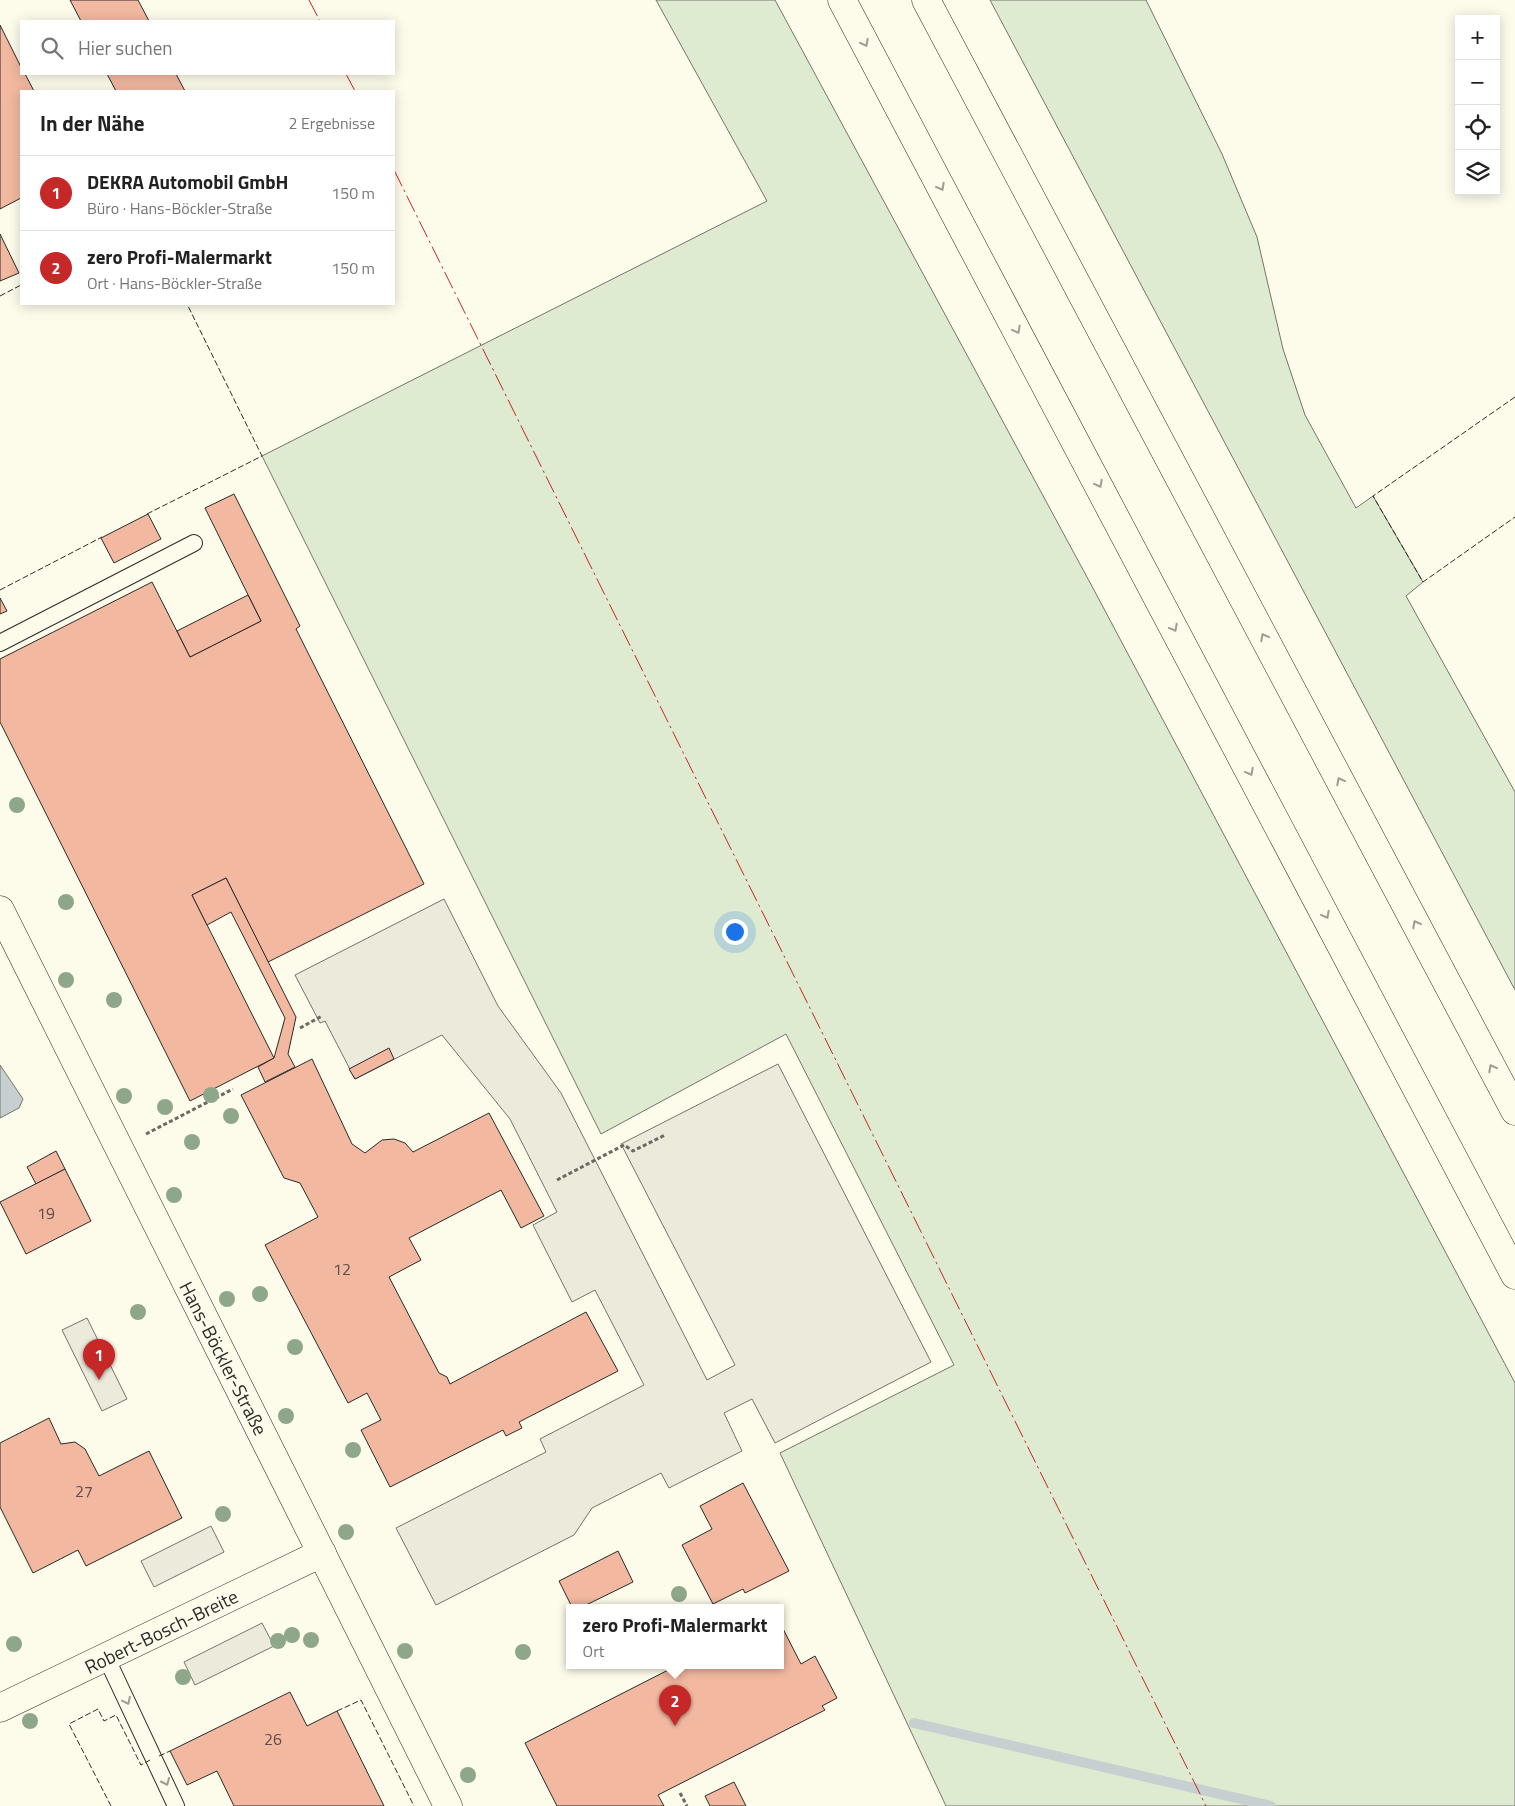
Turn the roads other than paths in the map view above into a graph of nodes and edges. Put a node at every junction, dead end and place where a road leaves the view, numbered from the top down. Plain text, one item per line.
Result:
1 (842, 0) edge
2 (926, 0) edge
3 (194, 543) dead end
4 (0, 643) edge
5 (0, 910) edge
6 (1515, 1111) edge
7 (1515, 1275) edge
8 (322, 1553) junction
9 (106, 1657) junction
10 (0, 1708) edge
11 (176, 1806) edge
12 (448, 1806) edge

1 -> 7 main road
6 -> 2 main road
3 - 4 lane
5 - 8 main road, Hans-Böckler-Straße
8 - 9 main road, Robert-Bosch-Breite
8 - 12 main road, Hans-Böckler-Straße
9 - 10 main road, Robert-Bosch-Breite
9 -> 11 lane

